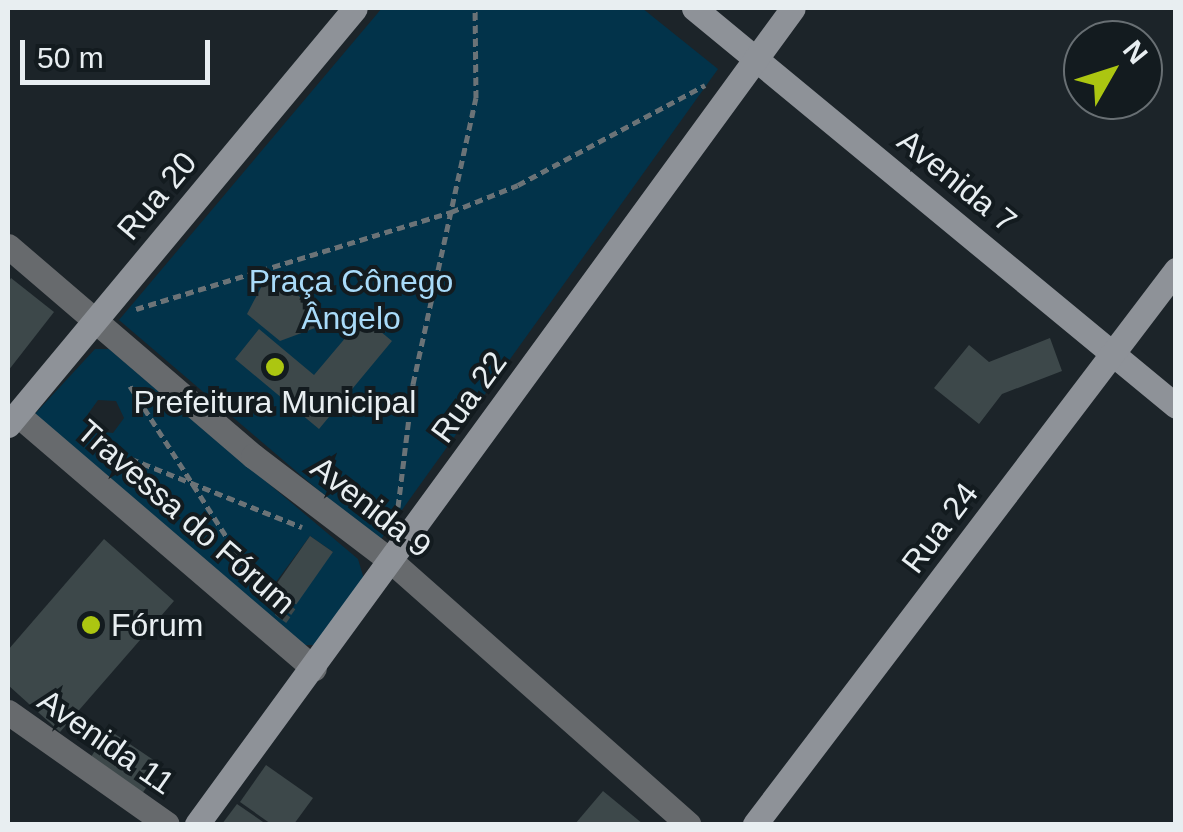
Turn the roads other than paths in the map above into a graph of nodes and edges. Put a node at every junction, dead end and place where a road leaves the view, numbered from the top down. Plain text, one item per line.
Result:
1 (354, 8) edge
2 (694, 8) edge
3 (794, 8) edge
4 (756, 58) junction
5 (8, 246) edge
6 (1176, 270) edge
7 (95, 321) junction
8 (1114, 353) junction
9 (1176, 406) edge
10 (12, 419) edge
11 (391, 562) junction
12 (314, 669) junction
13 (8, 712) edge
14 (167, 824) edge
15 (197, 824) edge
16 (688, 824) edge
17 (756, 824) edge

1 - 7 street, Rua 20
2 - 4 street, Avenida 7
3 - 4 street, Rua 22
4 - 8 street, Avenida 7
4 - 11 street, Rua 22
5 - 7 street, Avenida 9
6 - 8 street, Rua 24
7 - 10 street, Rua 20
7 - 11 street, Avenida 9
8 - 9 street, Avenida 7
8 - 17 street, Rua 24
10 - 12 street, Travessa do Fórum
11 - 12 street, Rua 22
11 - 16 street, Avenida 9
12 - 15 street, Rua 22
13 - 14 street, Avenida 11

